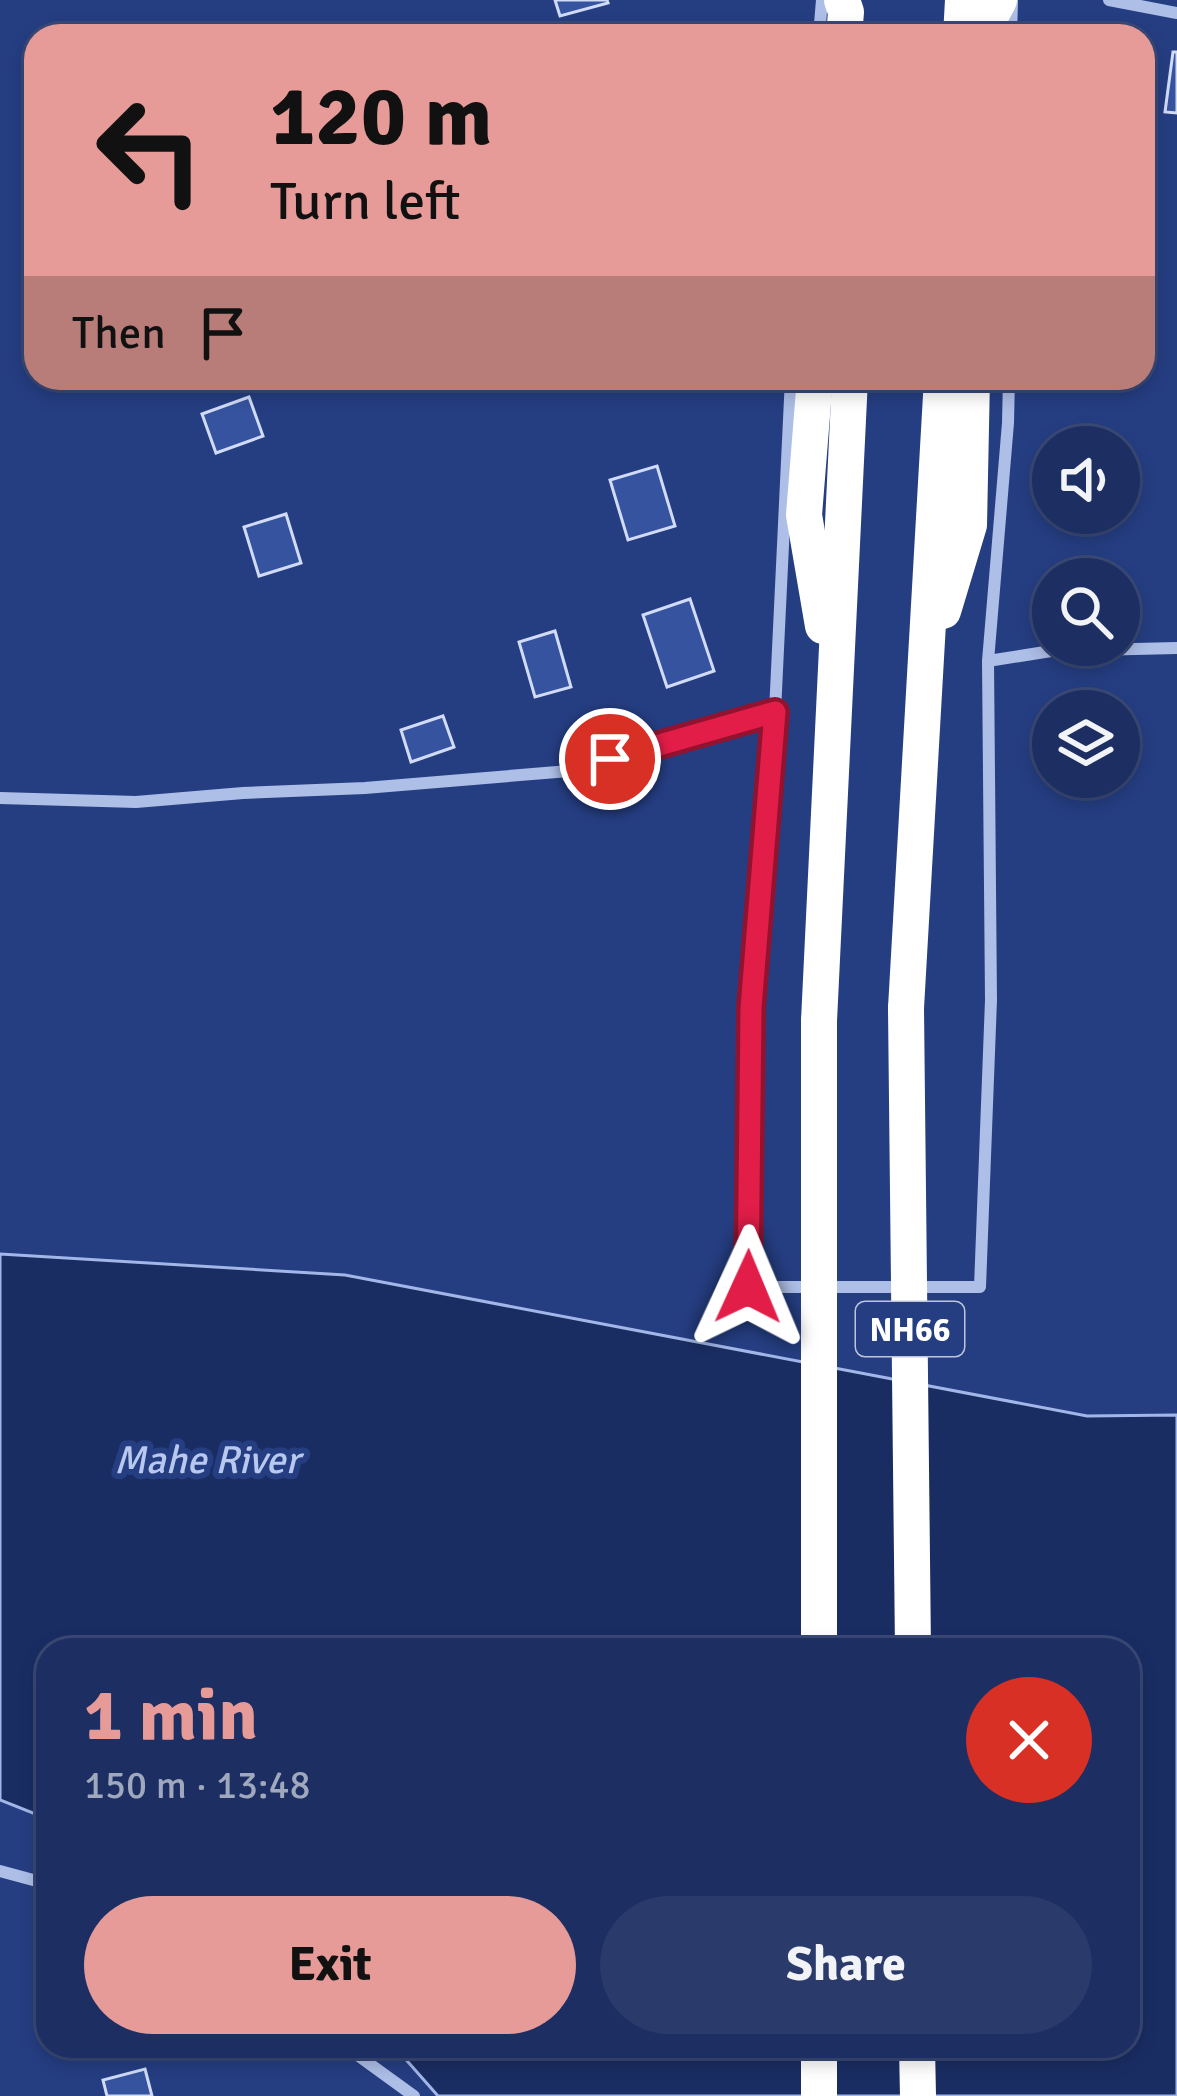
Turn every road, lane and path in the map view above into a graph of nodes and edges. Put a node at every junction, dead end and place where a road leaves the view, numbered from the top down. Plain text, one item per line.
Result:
1 (1109, 0) edge
2 (1177, 13) edge
3 (790, 390) edge
4 (814, 390) edge
5 (849, 390) edge
6 (941, 390) edge
7 (972, 390) edge
8 (1009, 390) edge
9 (1177, 648) edge
10 (988, 661) junction
11 (926, 671) junction
12 (835, 694) junction
13 (775, 712) junction
14 (0, 798) edge
15 (819, 1638) edge
16 (913, 1638) edge
17 (0, 1870) edge
18 (36, 1880) edge
19 (362, 2058) edge
20 (819, 2058) edge
21 (917, 2058) edge
22 (414, 2096) edge
23 (819, 2096) edge
24 (918, 2096) edge

1 - 2 street
3 - 13 street
4 - 12 highway
5 - 12 highway, NH66
6 - 11 highway, NH66
7 - 11 highway
8 - 10 street
9 - 10 street
10 - 13 street
11 - 16 highway, NH66, bridge
12 - 15 highway, NH66, bridge
13 - 14 street
17 - 18 street
19 - 22 street
20 - 23 highway
21 - 24 highway

